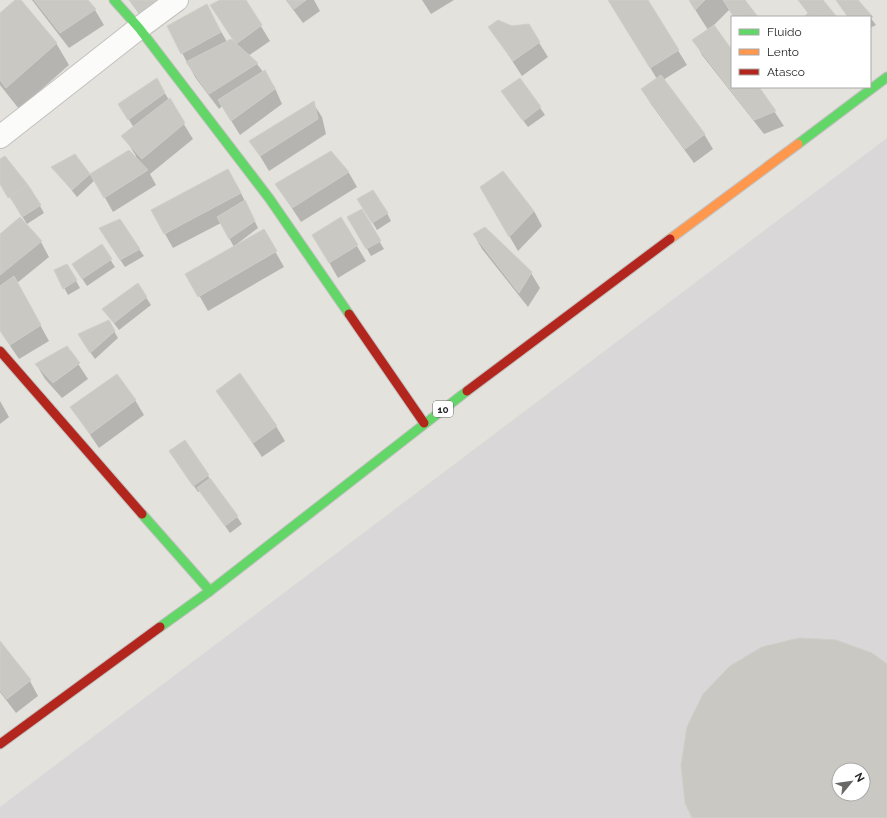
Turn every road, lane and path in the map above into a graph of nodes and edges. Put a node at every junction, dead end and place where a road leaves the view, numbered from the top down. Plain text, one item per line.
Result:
1 (114, 0) edge
2 (177, 0) edge
3 (139, 28) junction
4 (887, 77) edge
5 (0, 137) edge
6 (0, 351) edge
7 (424, 423) junction
8 (210, 591) junction
9 (0, 744) edge

1 - 3 main road
2 - 3 street
3 - 5 street
3 - 7 main road
4 - 7 main road, 10
6 - 8 main road
7 - 8 main road, 10
8 - 9 main road, 10

